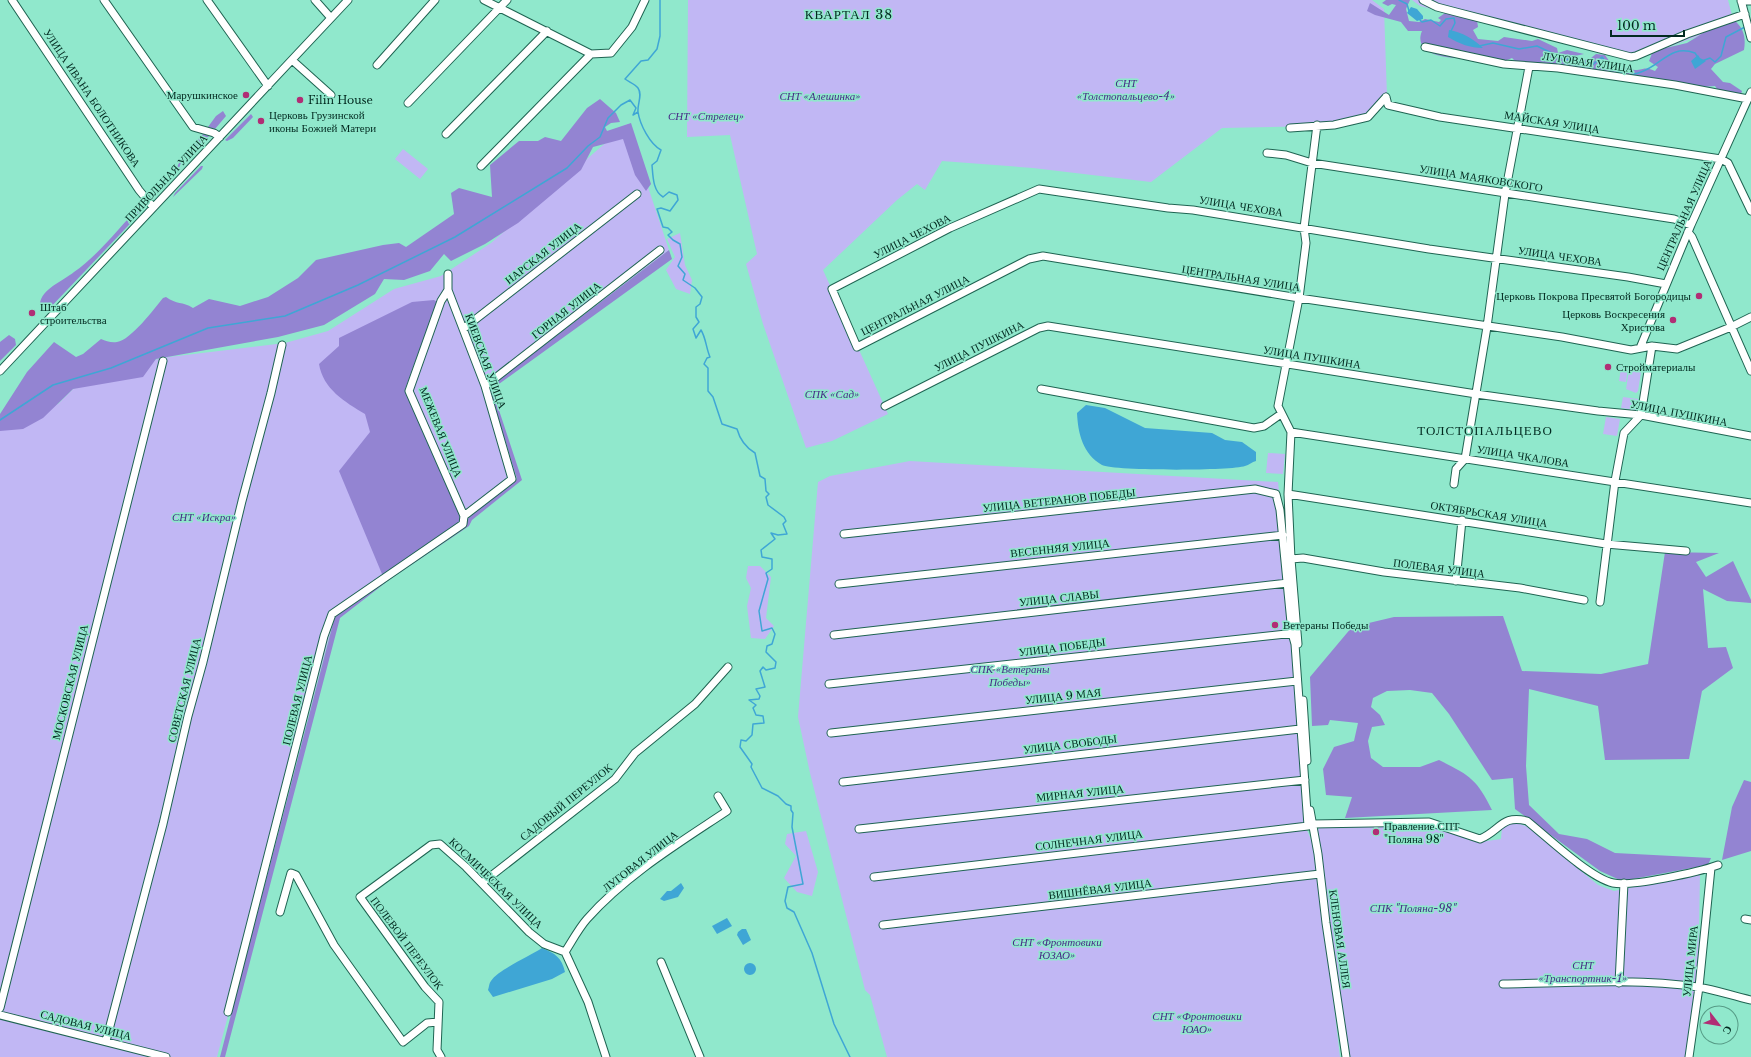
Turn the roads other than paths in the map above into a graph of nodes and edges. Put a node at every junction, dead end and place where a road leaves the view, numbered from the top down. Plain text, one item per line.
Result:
1 (12, 0) edge
2 (104, 0) edge
3 (207, 0) edge
4 (315, 0) edge
5 (348, 0) edge
6 (436, 0) edge
7 (484, 0) edge
8 (507, 0) edge
9 (645, 0) edge
10 (1423, 0) edge
11 (1741, 1) edge
12 (1751, 1) edge
13 (500, 7) junction
14 (1745, 14) junction
15 (331, 18) junction
16 (547, 31) junction
17 (1751, 38) edge
18 (1425, 48) dead end
19 (591, 54) junction
20 (292, 60) junction
21 (377, 65) dead end
22 (1529, 66) junction
23 (268, 86) junction
24 (331, 95) dead end
25 (1750, 96) edge
26 (408, 103) dead end
27 (1317, 125) junction
28 (1290, 128) dead end
29 (1517, 128) junction
30 (446, 134) dead end
31 (220, 137) junction
32 (1267, 153) dead end
33 (1721, 159) junction
34 (1312, 163) junction
35 (481, 166) dead end
36 (637, 194) dead end
37 (1506, 194) junction
38 (153, 207) junction
39 (1751, 211) edge
40 (1691, 225) junction
41 (1304, 228) junction
42 (1688, 232) junction
43 (660, 250) dead end
44 (1496, 259) junction
45 (448, 274) dead end
46 (1666, 284) junction
47 (448, 290) junction
48 (1299, 298) junction
49 (1751, 317) edge
50 (1488, 327) junction
51 (1731, 327) junction
52 (463, 329) junction
53 (282, 345) dead end
54 (1652, 346) junction
55 (857, 347) joint
56 (1640, 348) junction
57 (163, 361) dead end
58 (1286, 364) junction
59 (0, 371) edge
60 (1751, 372) edge
61 (485, 386) junction
62 (1041, 389) dead end
63 (1476, 394) junction
64 (885, 406) dead end
65 (1281, 414) junction
66 (1641, 415) junction
67 (1291, 432) junction
68 (1751, 436) edge
69 (1465, 459) junction
70 (512, 479) joint
71 (1615, 481) junction
72 (1454, 484) dead end
73 (1288, 494) junction
74 (1751, 503) edge
75 (464, 516) junction
76 (1462, 520) junction
77 (844, 534) dead end
78 (1283, 535) junction
79 (1606, 544) junction
80 (1686, 551) dead end
81 (1291, 559) junction
82 (1456, 581) junction
83 (1288, 583) junction
84 (839, 584) dead end
85 (1584, 600) dead end
86 (1600, 602) dead end
87 (1295, 633) junction
88 (834, 635) dead end
89 (728, 667) dead end
90 (1297, 681) junction
91 (829, 684) dead end
92 (1300, 729) junction
93 (831, 733) dead end
94 (1304, 780) junction
95 (843, 782) dead end
96 (718, 796) dead end
97 (1310, 825) junction
98 (859, 829) dead end
99 (440, 844) joint
100 (1320, 874) junction
101 (874, 877) dead end
102 (482, 883) junction
103 (1624, 883) junction
104 (280, 912) dead end
105 (883, 924) dead end
106 (565, 952) junction
107 (661, 962) dead end
108 (1619, 983) junction
109 (1503, 984) dead end
110 (1699, 988) junction
111 (1751, 1000) edge
112 (0, 1008) edge
113 (228, 1012) dead end
114 (0, 1015) edge
115 (438, 1022) junction
116 (106, 1041) junction
117 (166, 1057) edge
118 (441, 1057) edge
119 (606, 1057) edge
120 (700, 1057) edge
121 (1346, 1057) edge
122 (1689, 1057) edge

1 - 38 street, УЛИЦА ИВАНА БОЛОТНИКОВА
2 - 31 street
3 - 23 street
4 - 15 street
5 - 15 street, ПРИВОЛЬНАЯ УЛИЦА
6 - 21 street
7 - 13 street
8 - 13 street
9 - 19 street
10 - 14 street
11 - 12 street
11 - 14 street
13 - 16 street
13 - 26 street
14 - 17 street
15 - 20 street, ПРИВОЛЬНАЯ УЛИЦА
16 - 19 street
16 - 30 street
18 - 22 street, ЛУГОВАЯ УЛИЦА
19 - 35 street
20 - 23 street, ПРИВОЛЬНАЯ УЛИЦА
20 - 24 street
22 - 25 street, ЛУГОВАЯ УЛИЦА
22 - 29 street
23 - 31 street, ПРИВОЛЬНАЯ УЛИЦА
25 - 33 street, ЦЕНТРАЛЬНАЯ УЛИЦА
27 - 28 street
27 - 29 street, МАЙСКАЯ УЛИЦА
27 - 34 street
29 - 33 street, МАЙСКАЯ УЛИЦА
29 - 37 street
31 - 38 street, ПРИВОЛЬНАЯ УЛИЦА
32 - 34 street, УЛИЦА МАЯКОВСКОГО
33 - 39 street
33 - 40 street, ЦЕНТРАЛЬНАЯ УЛИЦА
34 - 37 street, УЛИЦА МАЯКОВСКОГО
34 - 41 street
36 - 52 street, НАРСКАЯ УЛИЦА
37 - 40 street, УЛИЦА МАЯКОВСКОГО
37 - 44 street
38 - 59 street, ПРИВОЛЬНАЯ УЛИЦА
40 - 42 street, ЦЕНТРАЛЬНАЯ УЛИЦА
41 - 44 street, УЛИЦА ЧЕХОВА
41 - 48 street
41 - 55 street, УЛИЦА ЧЕХОВА
42 - 46 street, ЦЕНТРАЛЬНАЯ УЛИЦА
42 - 51 street
43 - 61 street, ГОРНАЯ УЛИЦА
44 - 46 street, УЛИЦА ЧЕХОВА
44 - 50 street
45 - 47 street, КИЕВСКАЯ УЛИЦА
46 - 56 street, ЦЕНТРАЛЬНАЯ УЛИЦА
47 - 52 street, КИЕВСКАЯ УЛИЦА
47 - 75 street, МЕЖЕВАЯ УЛИЦА
48 - 50 street, ЦЕНТРАЛЬНАЯ УЛИЦА
48 - 55 street, ЦЕНТРАЛЬНАЯ УЛИЦА
48 - 58 street
49 - 51 street, ЦЕНТРАЛЬНАЯ УЛИЦА
50 - 56 street, ЦЕНТРАЛЬНАЯ УЛИЦА
50 - 63 street
51 - 54 street, ЦЕНТРАЛЬНАЯ УЛИЦА
51 - 60 street
52 - 61 street, КИЕВСКАЯ УЛИЦА
53 - 116 street, СОВЕТСКАЯ УЛИЦА
54 - 56 street, ЦЕНТРАЛЬНАЯ УЛИЦА
54 - 66 street
57 - 112 street, МОСКОВСКАЯ УЛИЦА
58 - 63 street, УЛИЦА ПУШКИНА
58 - 64 street, УЛИЦА ПУШКИНА
58 - 65 street
61 - 70 street, КИЕВСКАЯ УЛИЦА
62 - 65 street
63 - 66 street, УЛИЦА ПУШКИНА
63 - 69 street
65 - 67 street
66 - 68 street, УЛИЦА ПУШКИНА
66 - 71 street
67 - 69 street, УЛИЦА ЧКАЛОВА
67 - 73 street
69 - 71 street, УЛИЦА ЧКАЛОВА
69 - 72 street
70 - 75 street, ПОЛЕВАЯ УЛИЦА
71 - 74 street, УЛИЦА ЧКАЛОВА
71 - 79 street
73 - 76 street, ОКТЯБРЬСКАЯ УЛИЦА
73 - 81 street
75 - 113 street, ПОЛЕВАЯ УЛИЦА
76 - 79 street, ОКТЯБРЬСКАЯ УЛИЦА
76 - 82 street
77 - 78 street, УЛИЦА ВЕТЕРАНОВ ПОБЕДЫ
78 - 83 street
78 - 84 street, ВЕСЕННЯЯ УЛИЦА
79 - 80 street, ОКТЯБРЬСКАЯ УЛИЦА
79 - 86 street
81 - 82 street, ПОЛЕВАЯ УЛИЦА
81 - 87 street
82 - 85 street, ПОЛЕВАЯ УЛИЦА
83 - 87 street
83 - 88 street, УЛИЦА СЛАВЫ
87 - 90 street
87 - 91 street, УЛИЦА ПОБЕДЫ
87 - 97 street
89 - 102 street, САДОВЫЙ ПЕРЕУЛОК
90 - 92 street
90 - 93 street, УЛИЦА 9 МАЯ
92 - 94 street
92 - 95 street, УЛИЦА СВОБОДЫ
94 - 97 street
94 - 98 street, МИРНАЯ УЛИЦА
96 - 106 street, ЛУГОВАЯ УЛИЦА
97 - 100 street, КЛЕНОВАЯ АЛЛЕЯ
97 - 101 street, СОЛНЕЧНАЯ УЛИЦА
97 - 103 street, СОЛНЕЧНАЯ УЛИЦА
99 - 102 street, КОСМИЧЕСКАЯ УЛИЦА
99 - 115 street, ПОЛЕВОЙ ПЕРЕУЛОК
100 - 105 street, ВИШНЁВАЯ УЛИЦА
100 - 121 street, КЛЕНОВАЯ АЛЛЕЯ
102 - 106 street, КОСМИЧЕСКАЯ УЛИЦА
103 - 108 street
103 - 110 street, УЛИЦА МИРА
104 - 115 street
106 - 119 street
107 - 120 street
108 - 109 street
108 - 110 street
110 - 111 street
110 - 122 street, УЛИЦА МИРА
114 - 116 street, САДОВАЯ УЛИЦА
115 - 118 street
116 - 117 street, САДОВАЯ УЛИЦА

